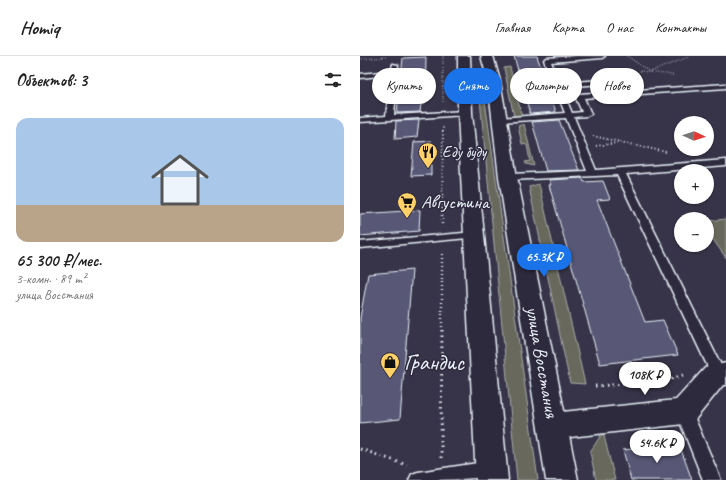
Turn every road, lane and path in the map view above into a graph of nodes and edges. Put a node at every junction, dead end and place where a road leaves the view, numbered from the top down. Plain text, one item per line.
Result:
1 (443, 56) edge
2 (464, 56) edge
3 (487, 56) edge
4 (602, 56) edge
5 (627, 56) edge
6 (691, 56) edge
7 (395, 65) dead end
8 (395, 68) edge
9 (472, 68) edge
10 (483, 68) edge
11 (550, 68) edge
12 (372, 75) edge
13 (360, 76) edge
14 (726, 86) edge
15 (391, 104) edge
16 (469, 104) edge
17 (492, 104) edge
18 (565, 104) edge
19 (465, 114) junction
20 (443, 115) junction
21 (569, 115) junction
22 (390, 118) junction
23 (360, 120) edge
24 (500, 120) junction
25 (576, 132) junction
26 (620, 142) junction
27 (583, 148) junction
28 (726, 163) edge
29 (689, 164) edge
30 (714, 164) edge
31 (674, 167) edge
32 (620, 172) junction
33 (593, 174) junction
34 (508, 177) junction
35 (475, 235) junction
36 (442, 238) junction
37 (360, 245) edge
38 (718, 372) edge
39 (595, 386) dead end
40 (684, 412) junction
41 (553, 426) junction
42 (360, 449) edge
43 (492, 474) edge
44 (441, 477) junction
45 (418, 480) edge
46 (562, 480) edge
47 (712, 480) edge

1 - 20 path
2 - 9 main road, улица Восстания
3 - 10 main road, улица Восстания
4 - 11 lane
5 - 6 path
7 - 8 lane
12 - 13 lane
14 - 21 lane
15 - 22 lane
16 - 19 main road, улица Восстания
17 - 24 main road, улица Восстания
18 - 21 lane
19 - 20 lane
19 - 35 main road, улица Восстания
20 - 22 lane
20 - 36 path
21 - 24 lane
21 - 25 lane
22 - 23 lane
24 - 34 main road, улица Восстания
25 - 26 path
25 - 27 lane
26 - 27 path
26 - 29 path
27 - 33 lane
28 - 30 lane
31 - 32 lane
32 - 33 lane
32 - 38 lane
33 - 34 lane
34 - 41 main road, улица Восстания
35 - 36 lane
35 - 43 main road, улица Восстания
36 - 37 lane
36 - 44 path
38 - 39 path
38 - 40 main road
40 - 41 main road
40 - 47 lane
41 - 46 main road, улица Восстания
42 - 44 path
43 - 44 lane
44 - 45 lane

